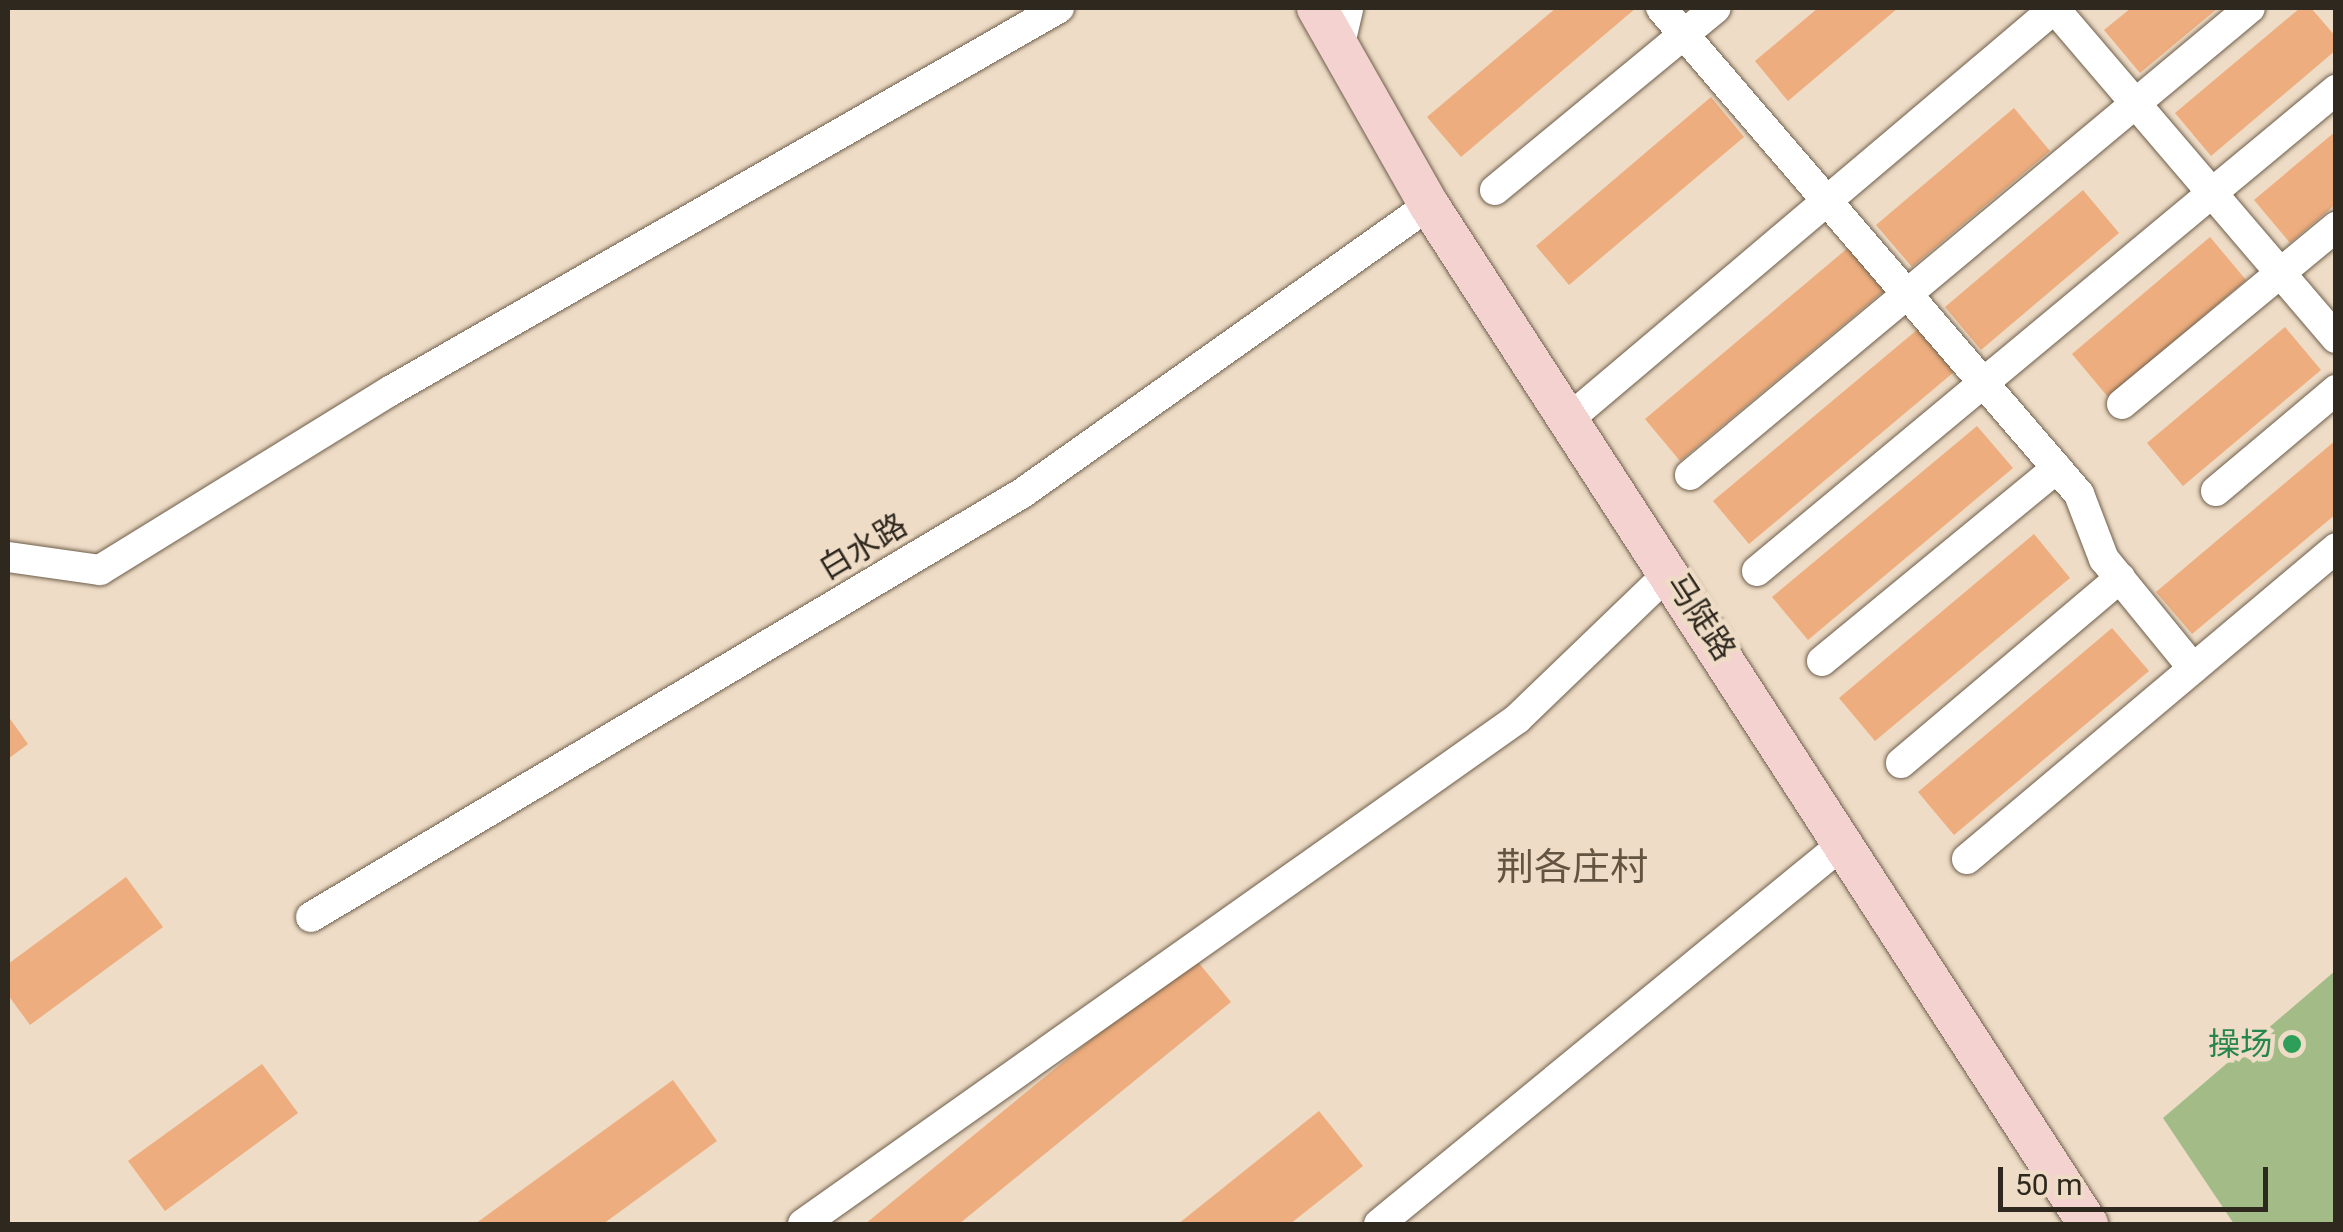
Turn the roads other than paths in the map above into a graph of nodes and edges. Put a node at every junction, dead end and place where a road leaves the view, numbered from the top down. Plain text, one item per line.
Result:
1 (1059, 8) edge
2 (1317, 8) edge
3 (1660, 8) edge
4 (1716, 8) edge
5 (2055, 8) edge
6 (2250, 8) edge
7 (1344, 26) edge
8 (1684, 35) junction
9 (2336, 90) edge
10 (2135, 102) junction
11 (1496, 190) dead end
12 (2212, 193) junction
13 (1826, 201) junction
14 (1429, 204) junction
15 (2336, 227) edge
16 (2280, 273) junction
17 (1906, 294) junction
18 (2336, 338) edge
19 (1984, 383) junction
20 (2336, 390) edge
21 (2122, 404) dead end
22 (1570, 418) junction
23 (2057, 468) junction
24 (1690, 475) dead end
25 (2216, 491) dead end
26 (2336, 548) edge
27 (8, 557) edge
28 (1671, 571) junction
29 (1757, 572) dead end
30 (2120, 578) junction
31 (1822, 662) dead end
32 (2193, 668) junction
33 (1901, 763) dead end
34 (1845, 842) junction
35 (1966, 858) dead end
36 (311, 917) dead end
37 (802, 1224) edge
38 (1379, 1224) edge
39 (2088, 1224) edge

1 - 27 street
2 - 7 street, 马陡路
3 - 8 street
4 - 8 street
5 - 10 street
5 - 13 street
6 - 10 street
7 - 14 street, 马陡路
8 - 11 street
8 - 13 street
9 - 12 street
10 - 12 street
10 - 17 street
12 - 16 street
12 - 19 street
13 - 17 street
13 - 22 street
14 - 22 street, 马陡路
14 - 36 street, 白水路
15 - 16 street
16 - 18 street
16 - 21 street
17 - 19 street
17 - 24 street
19 - 23 street
19 - 29 street
20 - 25 street
22 - 28 street, 马陡路
23 - 30 street
23 - 31 street
26 - 32 street
28 - 34 street, 马陡路
28 - 37 street
30 - 32 street
30 - 33 street
32 - 35 street
34 - 38 street
34 - 39 street, 马陡路

